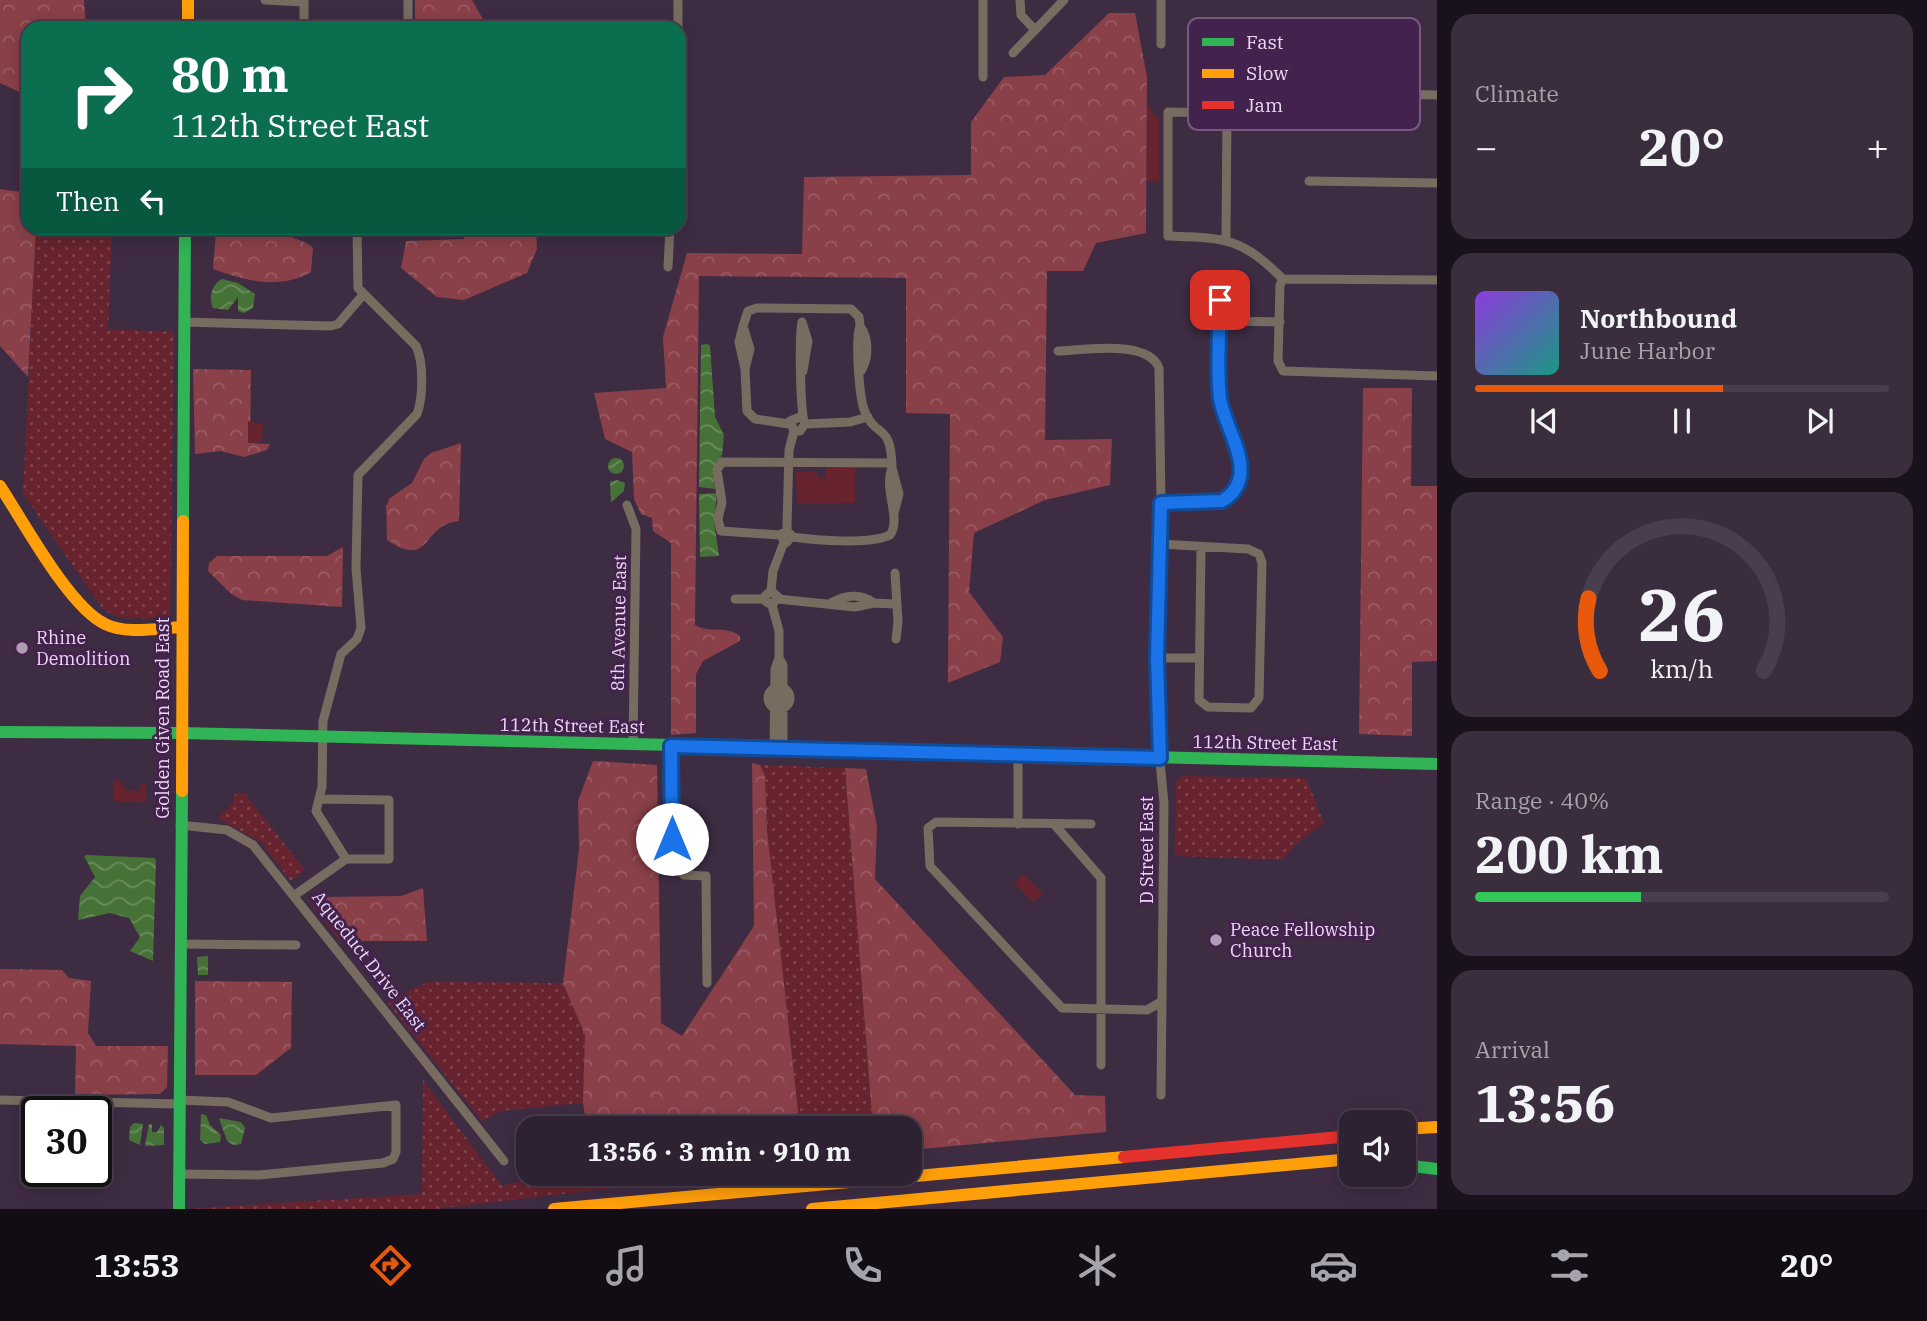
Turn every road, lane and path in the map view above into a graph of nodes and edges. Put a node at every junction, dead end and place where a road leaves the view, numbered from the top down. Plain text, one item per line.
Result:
1 (188, 0) edge
2 (265, 0) edge
3 (408, 0) edge
4 (678, 0) edge
5 (984, 0) edge
6 (1020, 0) edge
7 (1064, 0) edge
8 (1161, 0) edge
9 (304, 1) edge
10 (188, 21) edge
11 (304, 21) edge
12 (408, 21) edge
13 (678, 21) edge
14 (1035, 30) junction
15 (1161, 44) dead end
16 (1013, 53) dead end
17 (982, 77) dead end
18 (1188, 112) edge
19 (1227, 130) edge
20 (1309, 181) dead end
21 (1437, 183) edge
22 (185, 235) edge
23 (357, 235) edge
24 (670, 235) edge
25 (1226, 239) junction
26 (668, 267) dead end
27 (1220, 279) dead end
28 (1283, 279) junction
29 (1437, 280) edge
30 (363, 295) junction
31 (802, 310) junction
32 (1220, 321) junction
33 (183, 322) junction
34 (1280, 322) junction
35 (1058, 351) dead end
36 (1437, 376) edge
37 (868, 417) junction
38 (802, 420) junction
39 (792, 427) junction
40 (789, 463) junction
41 (892, 465) junction
42 (0, 486) edge
43 (1161, 503) junction
44 (627, 505) dead end
45 (786, 536) junction
46 (1160, 544) junction
47 (1201, 548) junction
48 (895, 573) dead end
49 (771, 598) junction
50 (735, 599) dead end
51 (895, 604) junction
52 (181, 627) junction
53 (896, 639) dead end
54 (1157, 657) junction
55 (1199, 658) junction
56 (779, 687) junction
57 (779, 709) junction
58 (0, 732) edge
59 (180, 733) junction
60 (322, 739) junction
61 (633, 744) junction
62 (671, 746) junction
63 (778, 749) junction
64 (1018, 755) junction
65 (1160, 758) junction
66 (1437, 764) edge
67 (320, 799) junction
68 (1018, 824) junction
69 (1054, 824) junction
70 (1091, 824) dead end
71 (180, 825) junction
72 (346, 859) junction
73 (298, 892) junction
74 (180, 944) junction
75 (296, 945) dead end
76 (707, 984) dead end
77 (1161, 1002) junction
78 (1101, 1010) junction
79 (1101, 1065) dead end
80 (1161, 1095) dead end
81 (0, 1100) edge
82 (179, 1102) junction
83 (1437, 1127) edge
84 (1416, 1128) edge
85 (1339, 1136) edge
86 (1416, 1136) edge
87 (1437, 1136) edge
88 (1437, 1158) edge
89 (1416, 1159) edge
90 (1339, 1160) edge
91 (504, 1161) dead end
92 (1416, 1166) edge
93 (1437, 1168) edge
94 (179, 1174) junction
95 (179, 1209) edge
96 (554, 1209) edge
97 (812, 1209) edge

1 - 10 main road
2 - 9 street
3 - 12 street
4 - 13 street
5 - 17 street
6 - 14 street
7 - 14 street
8 - 15 street
9 - 11 street
14 - 16 street
18 - 25 street
19 - 25 street
20 - 21 street
22 - 33 main road, Golden Given Road East
23 - 30 street
24 - 26 street
25 - 28 street
27 - 32 street
28 - 29 street
28 - 34 street
30 - 33 street
30 - 60 street
31 - 37 street
31 - 38 street
31 - 39 street
32 - 34 street
32 - 43 street
33 - 52 main road, Golden Given Road East
34 - 36 street
35 - 43 street, D Street East
37 - 38 street
37 - 41 street
38 - 39 street
39 - 40 street
40 - 41 street
40 - 45 street
40 - 45 street
41 - 45 street
42 - 52 main road
43 - 46 street, D Street East
44 - 61 street, 8th Avenue East
45 - 49 street
46 - 47 street
46 - 54 street, D Street East
47 - 55 street
47 - 55 street
48 - 51 street
49 - 50 street
49 - 51 street
49 - 56 street
51 - 53 street
52 - 59 main road, Golden Given Road East
54 - 55 street
54 - 65 street, D Street East
56 - 57 street
56 - 57 street
57 - 63 street
58 - 59 main road, 112th Street East
59 - 60 main road, 112th Street East
59 - 71 main road, Golden Given Road East
60 - 61 main road, 112th Street East
60 - 67 street
61 - 62 main road, 112th Street East
62 - 63 main road, 112th Street East
62 - 76 street
63 - 64 main road, 112th Street East
64 - 65 main road, 112th Street East
64 - 68 street
65 - 66 main road, 112th Street East
65 - 77 street, D Street East
67 - 72 street
67 - 72 street
68 - 69 street
68 - 78 street
69 - 70 street
69 - 78 street
71 - 73 street, Aqueduct Drive East
71 - 74 main road, Golden Given Road East
72 - 73 street
73 - 91 street, Aqueduct Drive East
74 - 75 street
74 - 82 main road, Golden Given Road East
77 - 78 street
77 - 80 street, D Street East
78 - 79 street
81 - 82 street
82 - 94 main road, Golden Given Road East
82 - 94 street
83 - 84 main road
85 - 96 main road
86 - 87 main road
88 - 89 main road
90 - 97 main road
92 - 93 main road
94 - 95 main road, Golden Given Road East

